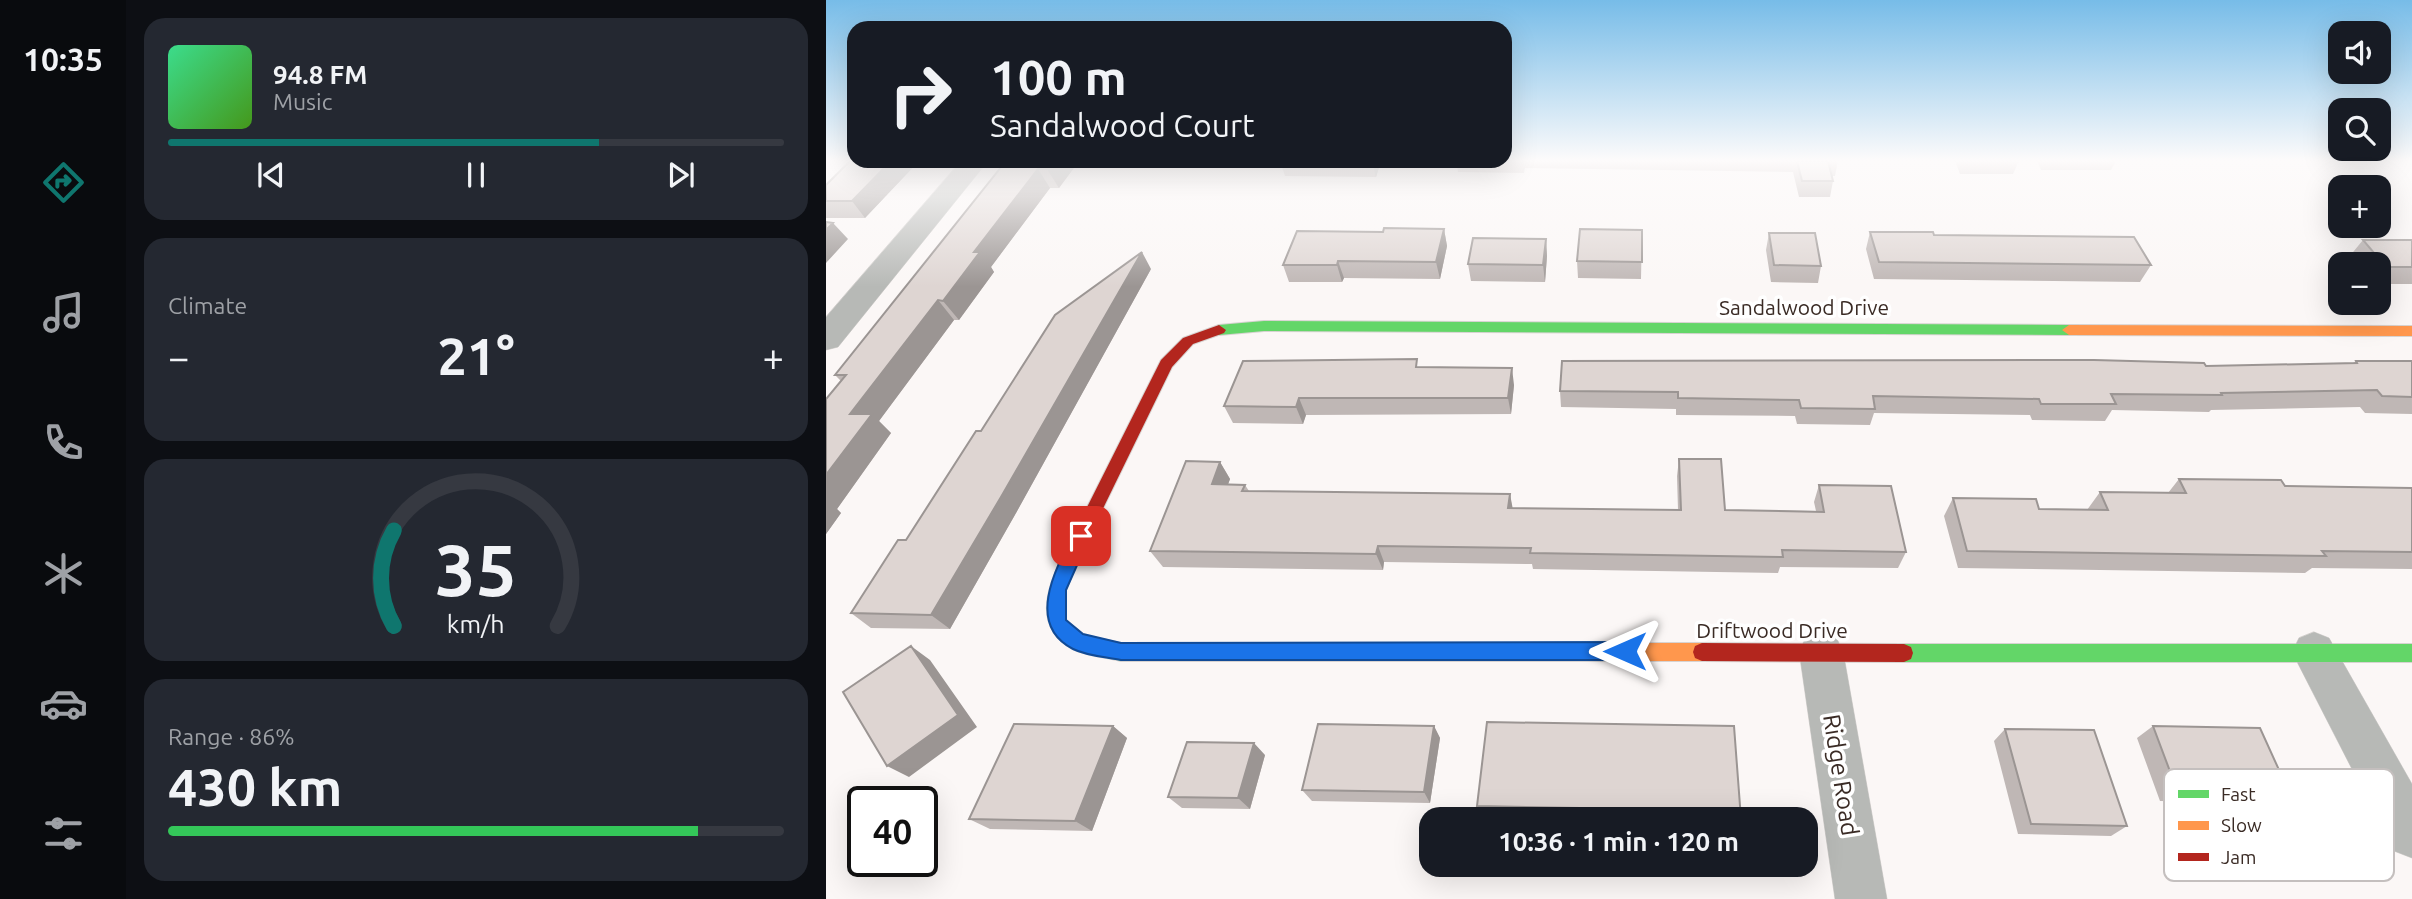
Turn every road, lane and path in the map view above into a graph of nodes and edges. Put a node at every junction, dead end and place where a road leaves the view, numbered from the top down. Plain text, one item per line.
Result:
1 (940, 203) edge
2 (2412, 331) edge
3 (826, 339) edge
4 (1057, 624) joint
5 (1821, 651) junction
6 (2314, 652) junction
7 (2412, 653) edge
8 (2377, 769) edge
9 (2394, 800) edge
10 (2412, 833) edge
11 (1861, 899) edge

1 - 3 street
2 - 4 street, Sandalwood Drive
4 - 5 street, Driftwood Drive
5 - 6 street, Driftwood Drive
5 - 11 street, Ridge Road
6 - 7 street, Driftwood Drive
6 - 8 street
9 - 10 street

